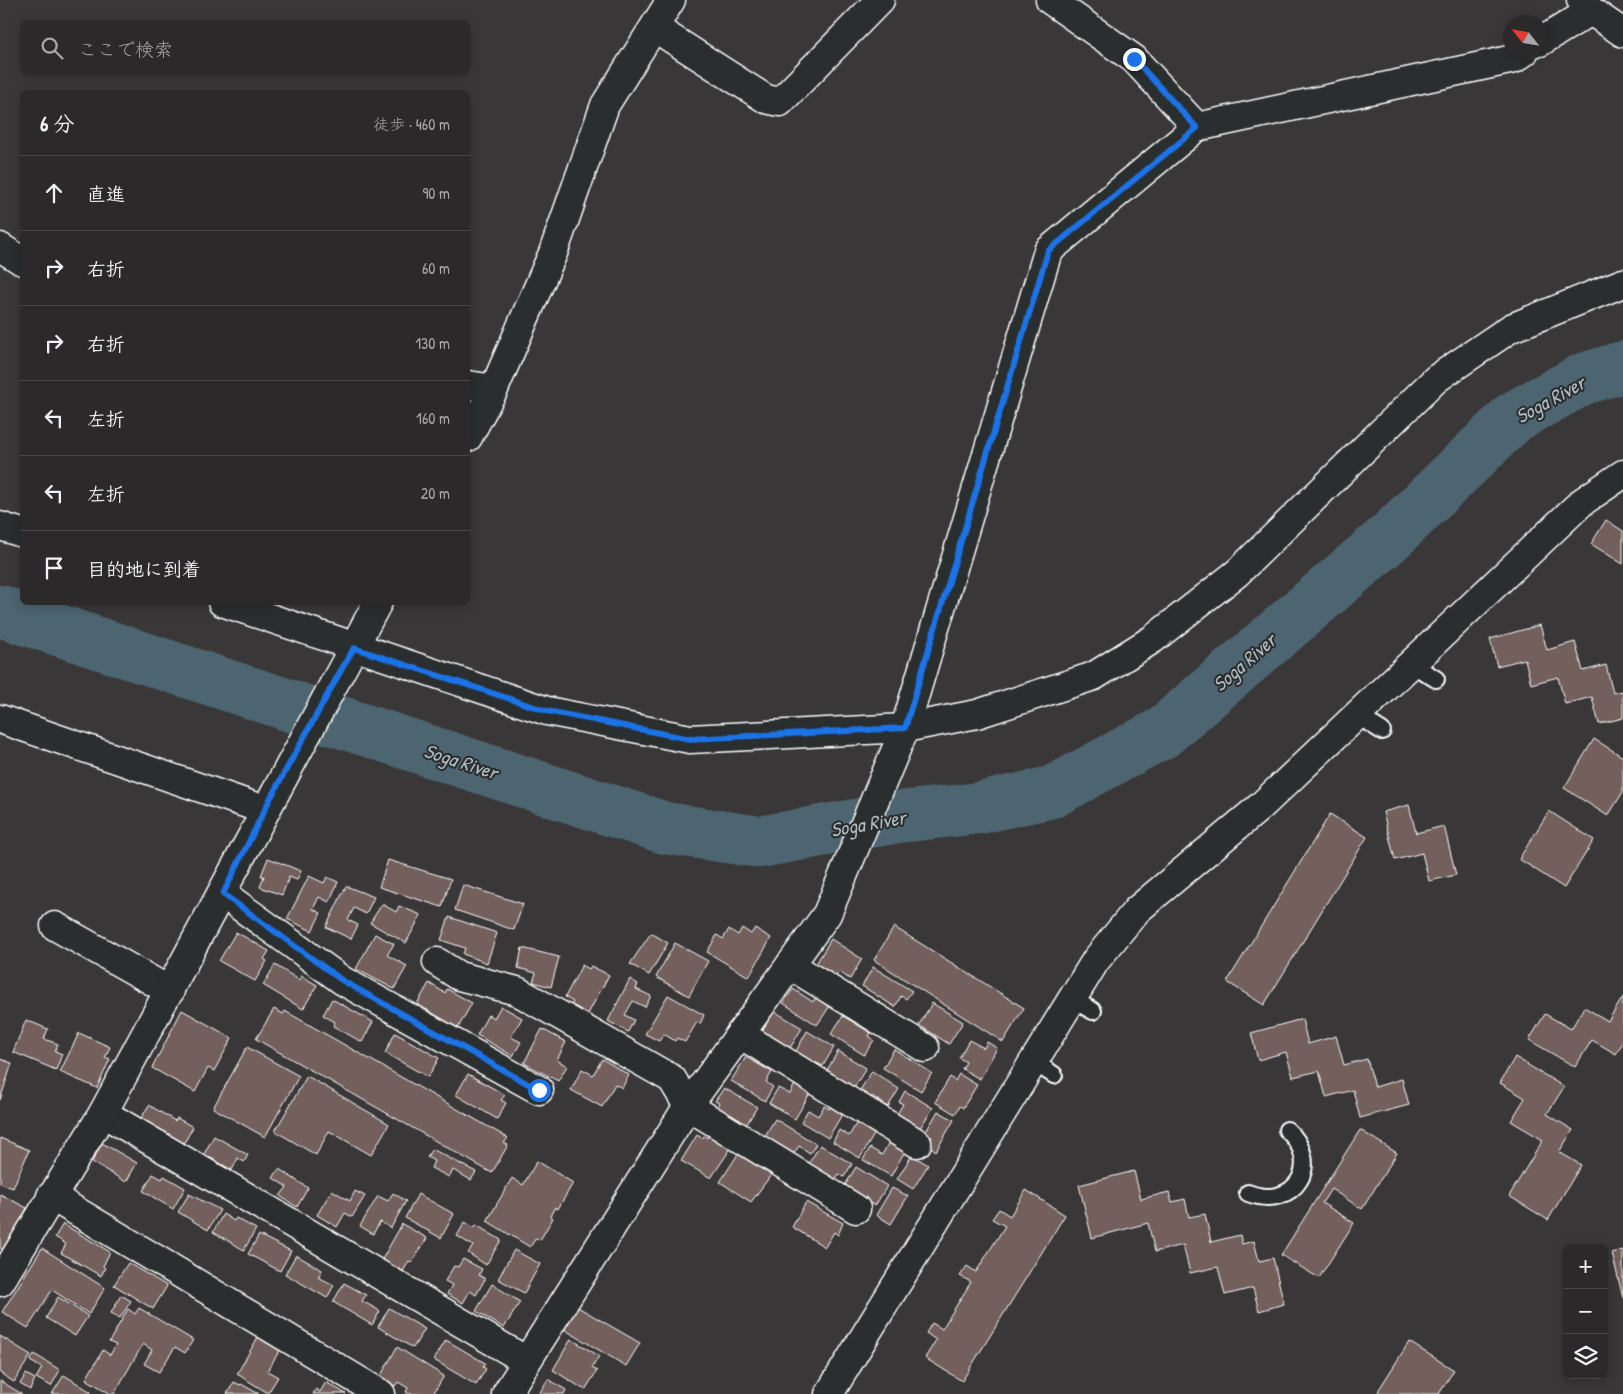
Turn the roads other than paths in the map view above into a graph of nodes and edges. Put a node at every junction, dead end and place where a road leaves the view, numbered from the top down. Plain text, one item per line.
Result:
1 (671, 0) edge
2 (880, 0) edge
3 (1050, 0) edge
4 (1586, 5) edge
5 (656, 28) junction
6 (1623, 33) edge
7 (1548, 36) edge
8 (1509, 60) edge
9 (1197, 128) junction
10 (0, 247) edge
11 (20, 260) edge
12 (1623, 283) edge
13 (480, 387) edge
14 (470, 429) edge
15 (1623, 474) edge
16 (0, 526) edge
17 (20, 533) edge
18 (229, 605) edge
19 (376, 605) edge
20 (349, 656) junction
21 (1412, 665) junction
22 (1436, 680) dead end
23 (1358, 716) junction
24 (0, 718) edge
25 (905, 728) junction
26 (1382, 731) dead end
27 (268, 805) junction
28 (223, 894) junction
29 (55, 926) dead end
30 (437, 962) dead end
31 (790, 965) junction
32 (170, 991) junction
33 (740, 1034) junction
34 (925, 1048) dead end
35 (539, 1090) dead end
36 (688, 1106) junction
37 (103, 1113) junction
38 (1287, 1130) dead end
39 (917, 1143) dead end
40 (1248, 1193) dead end
41 (51, 1196) junction
42 (856, 1209) dead end
43 (0, 1282) edge
44 (525, 1360) junction
45 (381, 1394) edge
46 (506, 1394) edge
47 (830, 1394) edge

1 - 5 street
2 - 5 street
3 - 9 street
4 - 6 street
4 - 7 street
5 - 13 street
8 - 9 street
9 - 25 street
10 - 11 street
12 - 25 street
13 - 14 street
15 - 21 street
16 - 17 street
18 - 20 street
19 - 20 street
20 - 25 street
20 - 27 street
21 - 22 lane
21 - 23 street
23 - 26 lane
23 - 47 street
24 - 27 street
25 - 31 street
27 - 28 street
28 - 32 street
28 - 35 street
29 - 32 street
30 - 36 street
31 - 33 street
31 - 34 street
32 - 37 street
33 - 36 street
33 - 39 street
36 - 42 street
36 - 44 street
37 - 41 street
37 - 44 street
38 - 40 lane
41 - 43 street
41 - 45 street
44 - 46 street

